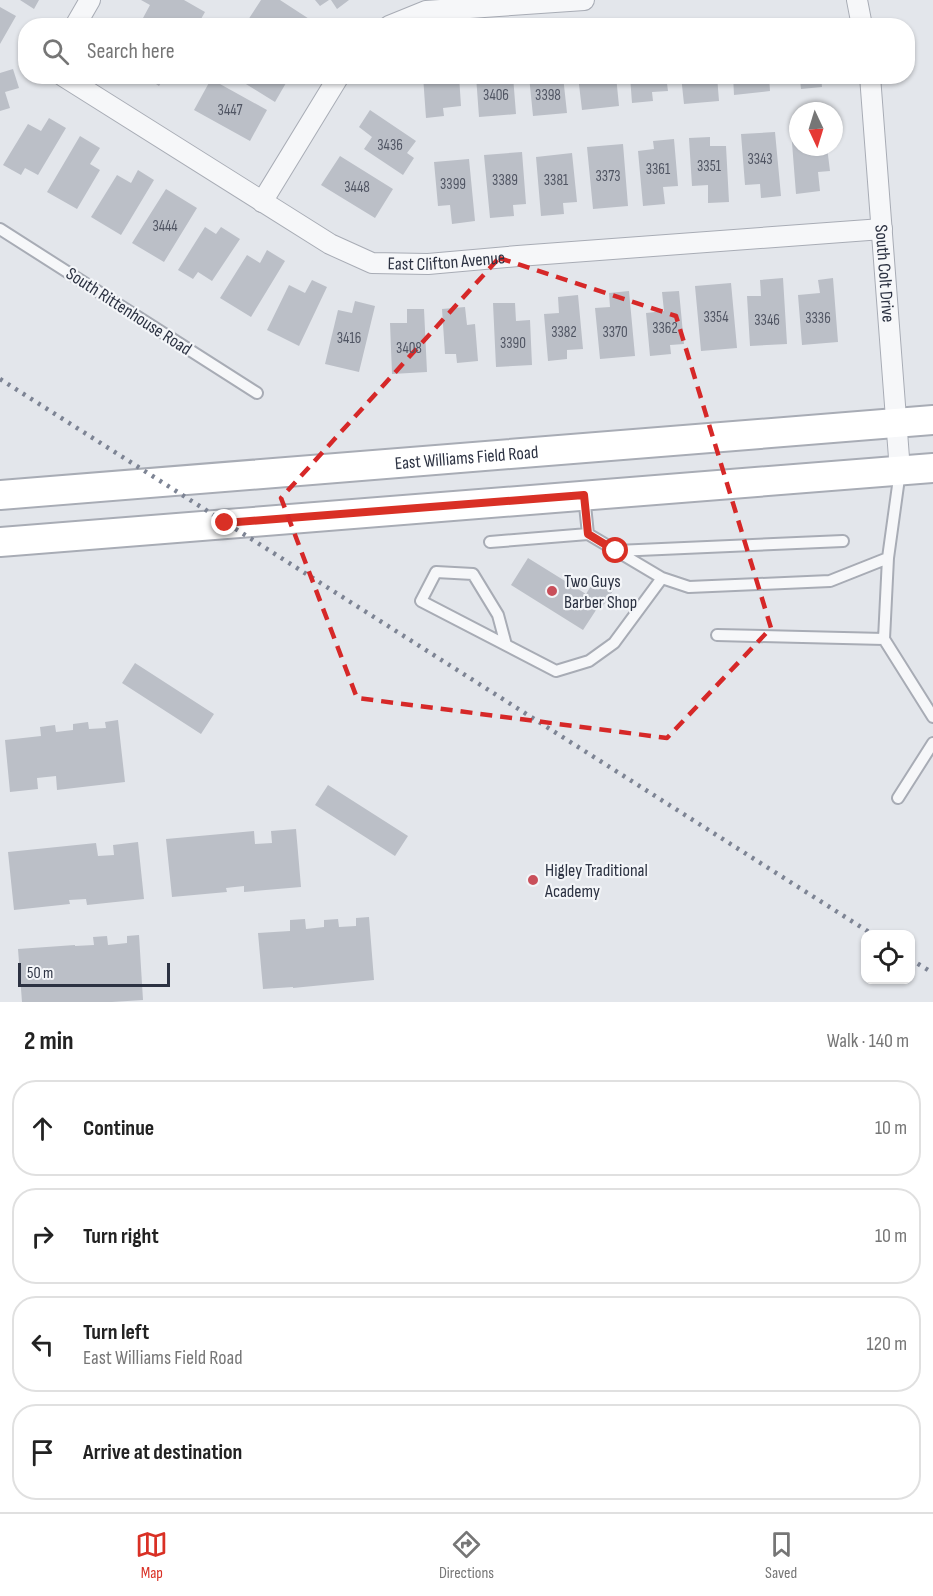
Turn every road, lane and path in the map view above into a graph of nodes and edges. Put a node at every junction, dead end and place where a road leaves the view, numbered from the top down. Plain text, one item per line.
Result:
1 (90, 0) edge
2 (584, 0) edge
3 (857, 0) edge
4 (80, 18) edge
5 (409, 18) edge
6 (860, 18) edge
7 (76, 84) edge
8 (334, 84) edge
9 (871, 84) edge
10 (262, 202) junction
11 (0, 229) edge
12 (882, 229) junction
13 (257, 393) dead end
14 (933, 420) edge
15 (896, 423) junction
16 (933, 468) edge
17 (900, 471) junction
18 (0, 495) edge
19 (584, 495) junction
20 (588, 534) junction
21 (843, 541) dead end
22 (0, 542) edge
23 (490, 542) dead end
24 (616, 551) junction
25 (888, 558) junction
26 (662, 578) junction
27 (717, 635) dead end
28 (884, 639) junction
29 (506, 645) junction
30 (933, 717) edge
31 (933, 743) edge
32 (898, 798) dead end

1 - 4 street
2 - 5 street
3 - 6 street
7 - 10 street, East Clifton Avenue
8 - 10 street
9 - 12 street, South Colt Drive
10 - 12 street, East Clifton Avenue
11 - 13 lane, South Rittenhouse Road
12 - 15 street, South Colt Drive
14 - 15 main road, East Williams Field Road
15 - 17 street, South Colt Drive
15 - 18 main road, East Williams Field Road
16 - 17 main road
17 - 19 main road
17 - 25 lane
19 - 20 lane
19 - 22 main road
20 - 23 lane
20 - 24 lane
21 - 24 lane
24 - 26 lane
25 - 26 lane
25 - 28 lane
26 - 29 lane
27 - 28 lane
28 - 30 lane
29 - 29 lane
31 - 32 lane

